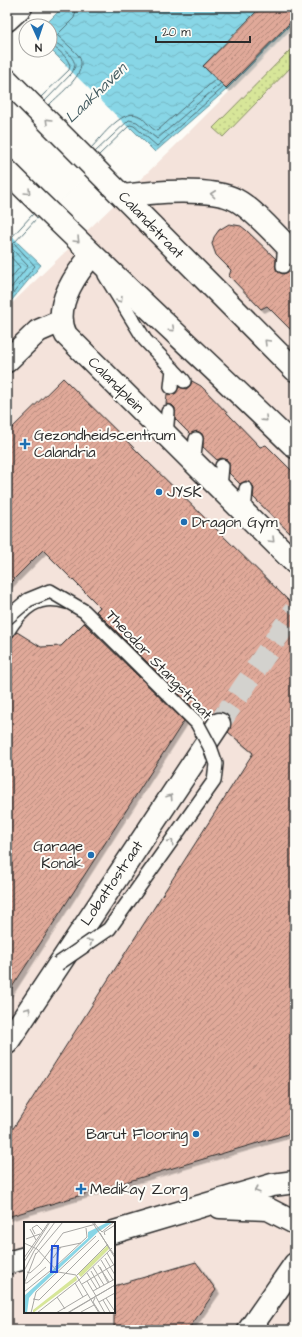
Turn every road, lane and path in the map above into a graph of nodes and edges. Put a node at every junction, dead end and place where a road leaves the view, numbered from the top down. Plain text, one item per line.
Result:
1 (21, 7) edge
2 (7, 20) edge
3 (7, 80) edge
4 (7, 171) edge
5 (124, 196) junction
6 (92, 255) junction
7 (287, 255) edge
8 (61, 321) junction
9 (7, 361) edge
10 (173, 369) junction
11 (295, 370) edge
12 (184, 381) dead end
13 (171, 387) dead end
14 (168, 412) dead end
15 (166, 435) junction
16 (196, 439) dead end
17 (295, 448) edge
18 (193, 462) junction
19 (222, 466) dead end
20 (220, 488) junction
21 (246, 489) dead end
22 (244, 512) junction
23 (295, 563) edge
24 (7, 618) edge
25 (7, 632) edge
26 (213, 732) joint
27 (58, 964) junction
28 (7, 1043) edge
29 (295, 1182) edge
30 (203, 1207) junction
31 (295, 1223) edge
32 (115, 1232) edge
33 (24, 1258) edge
34 (7, 1263) edge
35 (295, 1264) edge
36 (249, 1330) edge

1 - 2 street
5 -> 3 street, Calandstraat
4 -> 6 street
7 -> 5 street
11 -> 5 street, Calandstraat
6 - 8 street
6 -> 10 lane
6 -> 17 street
8 - 9 street
8 - 15 street, Calandplein
10 - 12 lane
10 - 13 lane
14 - 15 lane
15 - 18 street, Calandplein
16 - 18 lane
18 - 20 street, Calandplein
19 - 20 lane
20 - 22 street, Calandplein
21 - 22 lane
22 -> 23 street, Calandplein
27 -> 24 lane, Theodor Stangstraat, bridge
25 - 26 lane
27 -> 26 street, Lobattostraat
28 -> 27 street, Lobattostraat
29 -> 30 street
30 - 31 street
30 - 32 street
33 - 34 street
35 - 36 street

